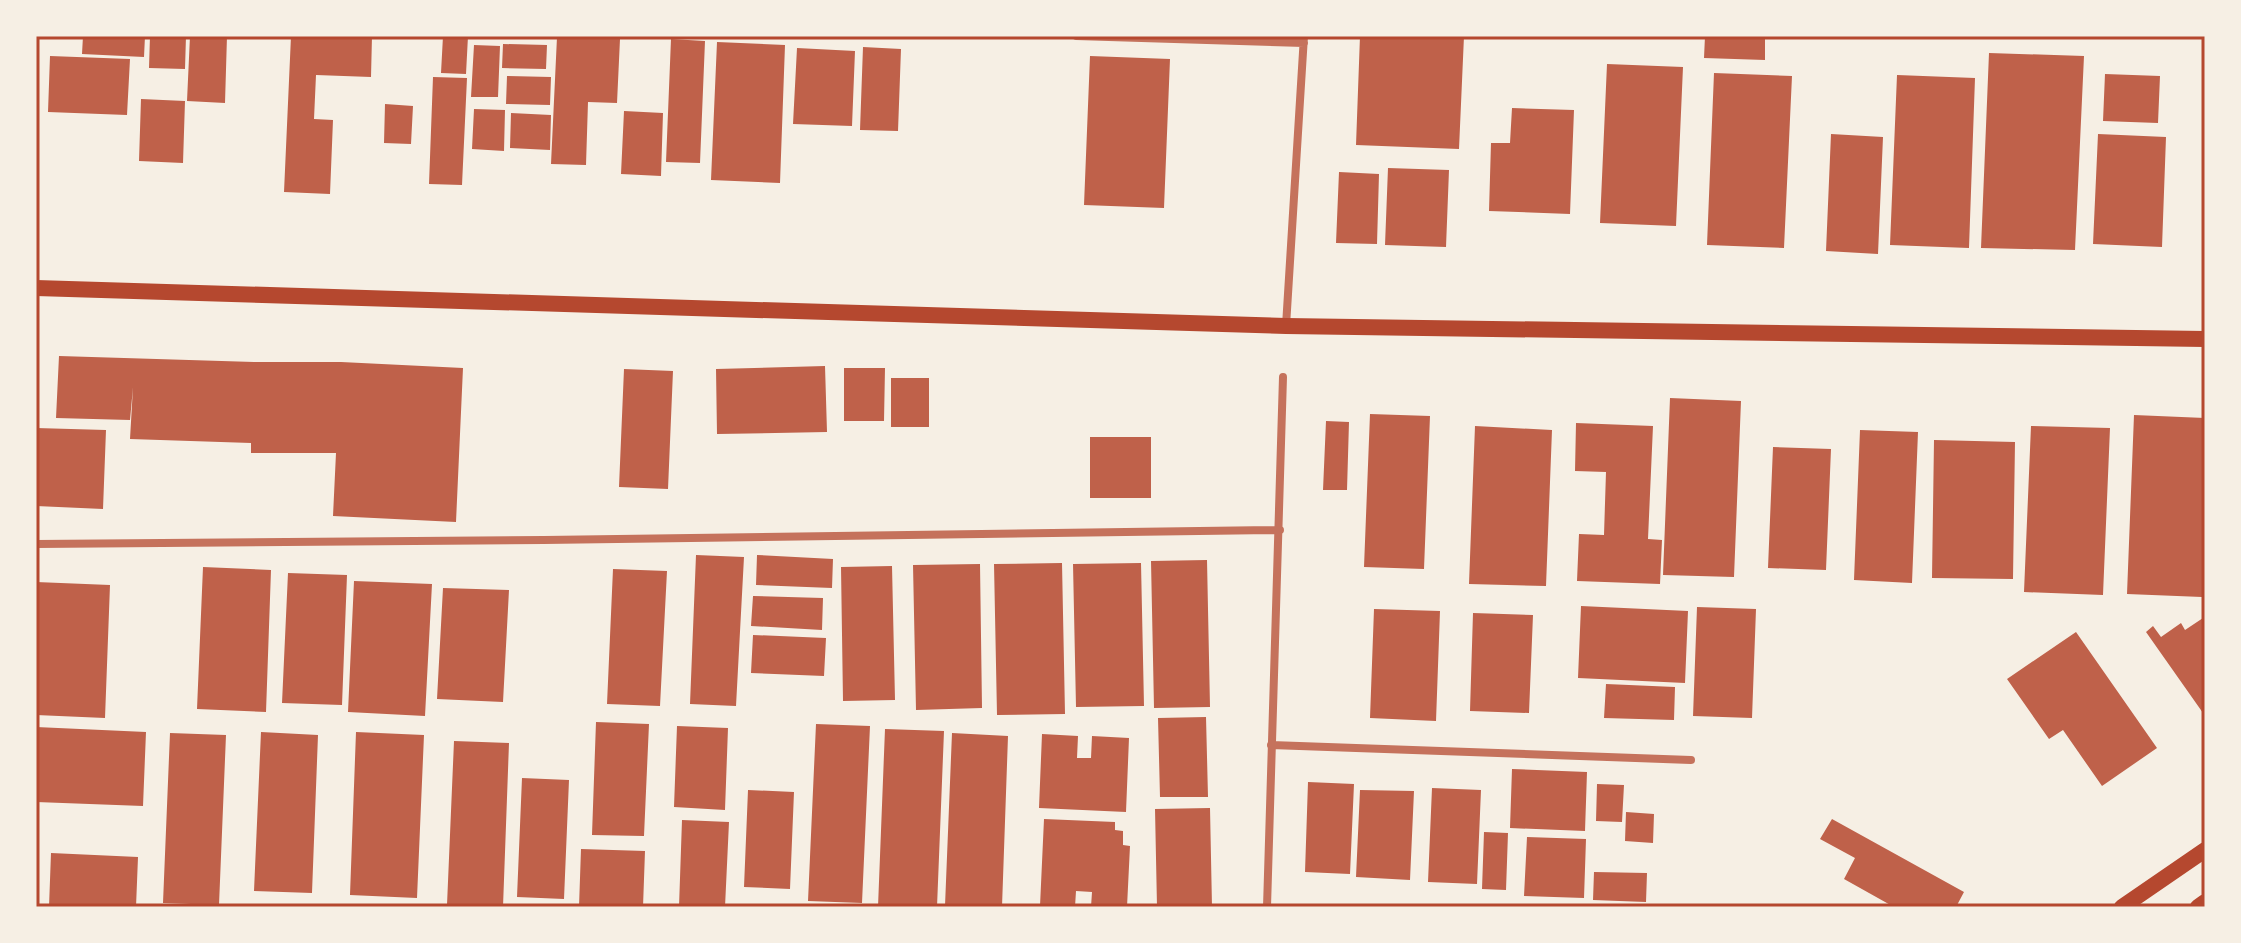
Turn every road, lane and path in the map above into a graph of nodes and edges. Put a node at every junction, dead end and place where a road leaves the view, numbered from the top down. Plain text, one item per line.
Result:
1 (1076, 36) edge
2 (1304, 39) edge
3 (36, 288) edge
4 (1286, 326) junction
5 (2205, 339) edge
6 (1283, 377) dead end
7 (1280, 530) junction
8 (36, 544) edge
9 (1271, 745) junction
10 (1691, 760) dead end
11 (2205, 850) edge
12 (2205, 902) edge
13 (1267, 907) edge
14 (2122, 907) edge
15 (2198, 907) edge

1 - 2 street
2 - 4 street
3 - 4 main road
4 - 5 main road
6 - 7 street
7 - 8 street
7 - 9 street
9 - 10 street
9 - 13 street
11 - 14 main road
12 - 15 main road

